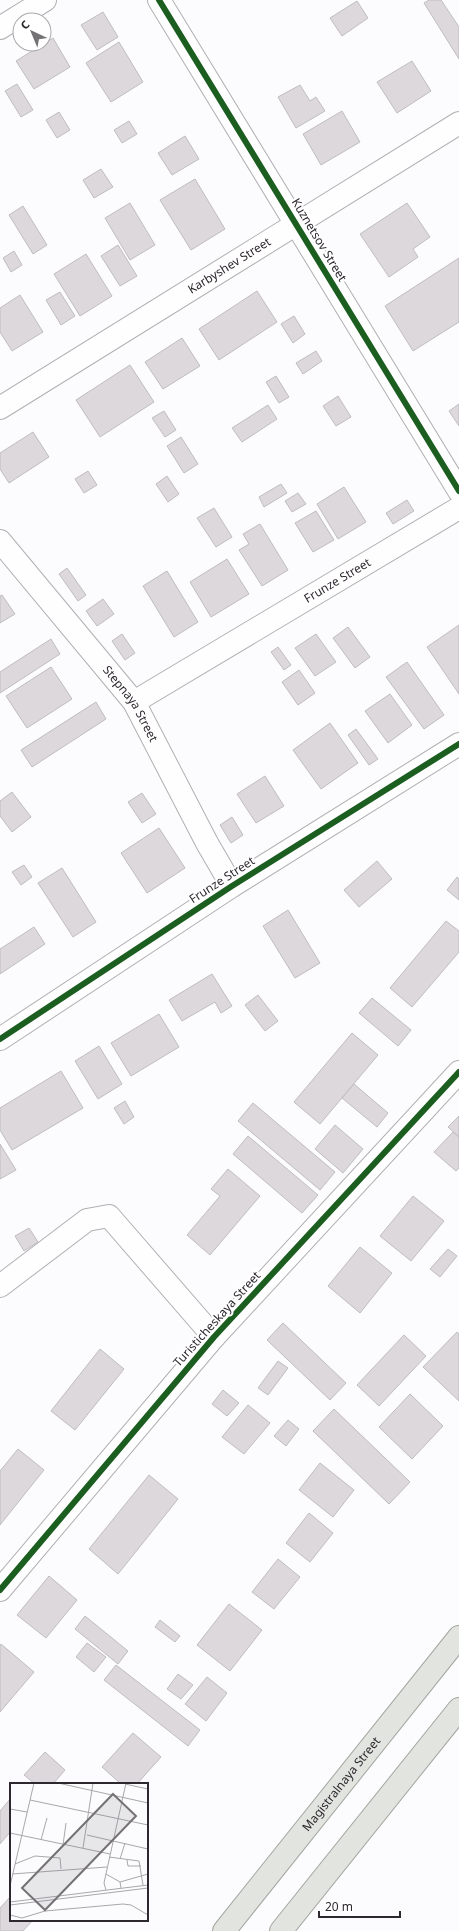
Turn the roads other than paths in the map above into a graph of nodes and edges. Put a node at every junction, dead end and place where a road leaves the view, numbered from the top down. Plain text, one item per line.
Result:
1 (45, 0) edge
2 (160, 0) edge
3 (0, 28) edge
4 (459, 123) edge
5 (296, 224) junction
6 (0, 408) edge
7 (459, 492) edge
8 (459, 508) edge
9 (0, 541) edge
10 (134, 702) junction
11 (459, 744) edge
12 (232, 886) junction
13 (0, 1039) edge
14 (459, 1072) edge
15 (0, 1286) edge
16 (214, 1337) junction
17 (0, 1590) edge
18 (459, 1637) edge
19 (459, 1709) edge
20 (224, 1931) edge
21 (282, 1931) edge

1 - 3 street
2 - 5 street, Kuznetsov Street
4 - 5 street, Karbyshev Street
5 - 6 street, Karbyshev Street
5 - 7 street, Kuznetsov Street
8 - 10 street, Frunze Street
9 - 10 street, Stepnaya Street
10 - 12 street, Stepnaya Street
11 - 12 street, Frunze Street
12 - 13 street, Frunze Street
14 - 16 street, Turisticheskaya Street
15 - 16 street
16 - 17 street, Turisticheskaya Street
18 - 20 main road, Magistralnaya Street
19 - 21 main road

